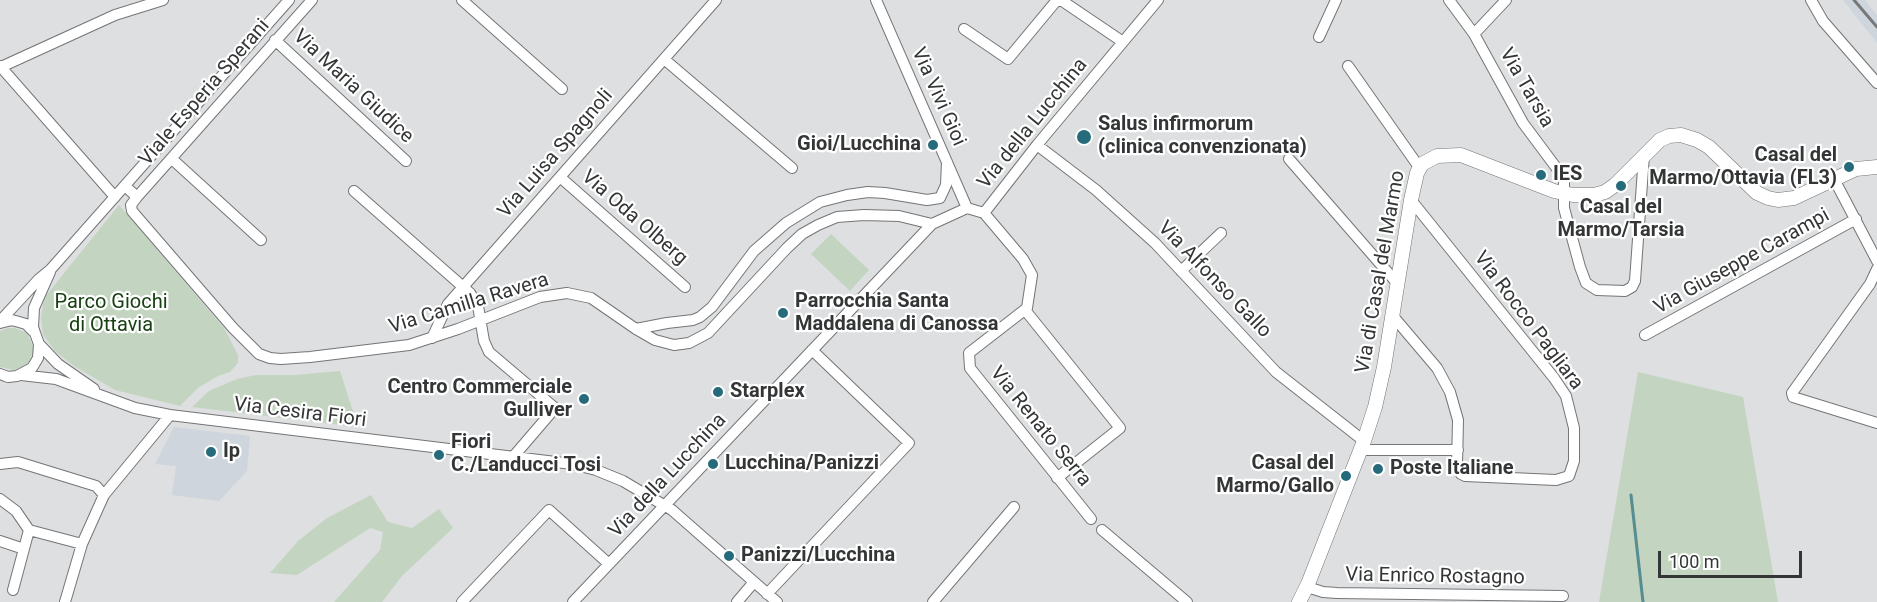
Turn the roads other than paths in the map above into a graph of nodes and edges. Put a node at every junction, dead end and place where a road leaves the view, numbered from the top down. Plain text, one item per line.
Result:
1 (163, 0) edge
2 (290, 0) edge
3 (312, 0) edge
4 (462, 0) edge
5 (716, 0) edge
6 (876, 0) edge
7 (1059, 0) edge
8 (1158, 0) edge
9 (1336, 0) edge
10 (1449, 0) edge
11 (1506, 0) edge
12 (1811, 0) edge
13 (291, 22) junction
14 (964, 28) dead end
15 (1474, 34) junction
16 (1319, 37) dead end
17 (275, 40) junction
18 (1123, 42) junction
19 (664, 59) junction
20 (0, 66) edge
21 (1348, 66) dead end
22 (244, 77) junction
23 (220, 78) junction
24 (1877, 84) edge
25 (562, 89) dead end
26 (1037, 145) junction
27 (1644, 154) junction
28 (172, 159) junction
29 (1289, 159) dead end
30 (406, 160) dead end
31 (947, 162) junction
32 (1419, 167) junction
33 (1877, 167) edge
34 (792, 168) dead end
35 (560, 177) junction
36 (1834, 179) junction
37 (124, 186) junction
38 (354, 191) dead end
39 (1565, 194) junction
40 (115, 197) junction
41 (137, 197) junction
42 (834, 198) junction
43 (1411, 200) junction
44 (967, 208) junction
45 (984, 213) junction
46 (837, 217) junction
47 (1856, 219) junction
48 (932, 224) junction
49 (1221, 233) dead end
50 (261, 240) dead end
51 (1877, 261) edge
52 (51, 269) junction
53 (1877, 270) edge
54 (1181, 271) junction
55 (1397, 283) junction
56 (464, 286) junction
57 (685, 287) dead end
58 (1025, 310) junction
59 (1392, 315) junction
60 (481, 320) junction
61 (0, 322) edge
62 (636, 329) junction
63 (35, 333) junction
64 (1645, 335) dead end
65 (432, 338) junction
66 (39, 344) junction
67 (812, 350) junction
68 (21, 375) junction
69 (3, 376) edge
70 (104, 396) junction
71 (170, 415) junction
72 (1877, 423) edge
73 (1362, 445) junction
74 (1458, 450) junction
75 (513, 457) junction
76 (0, 464) edge
77 (1057, 478) junction
78 (104, 495) junction
79 (2, 505) edge
80 (665, 505) junction
81 (1014, 507) dead end
82 (1091, 519) dead end
83 (29, 530) junction
84 (1102, 530) dead end
85 (0, 541) edge
86 (82, 544) junction
87 (24, 549) junction
88 (609, 564) junction
89 (754, 582) junction
90 (1307, 587) junction
91 (13, 590) dead end
92 (767, 594) junction
93 (1563, 597) dead end
94 (65, 602) edge
95 (462, 602) edge
96 (573, 602) edge
97 (737, 602) edge
98 (777, 602) edge
99 (933, 602) edge
100 (1187, 602) edge
101 (1299, 602) edge

1 - 20 street
2 - 13 street
2 - 23 street, Viale Esperia Sperani
3 - 13 street, Viale Esperia Sperani
4 - 25 street
5 - 19 street, Via Luisa Spagnoli
6 - 31 street, Via Vivi Gioi
7 - 14 street
7 - 18 street
8 - 18 street, Via della Lucchina
9 - 16 street
10 - 15 street, Via Tarsia
11 - 15 street
12 - 24 street
13 - 17 street, Viale Esperia Sperani
15 - 39 street, Via Tarsia
17 - 22 street, Viale Esperia Sperani
17 - 30 street, Via Maria Giudice
18 - 26 street, Via della Lucchina
19 - 34 street
19 - 35 street, Via Luisa Spagnoli
20 - 40 street
21 - 32 street
22 - 23 street
22 - 28 street, Viale Esperia Sperani
23 - 37 street, Viale Esperia Sperani
26 - 45 street, Via della Lucchina
26 - 54 street, Via Alfonso Gallo
27 - 36 main road, Via di Casal del Marmo
27 - 39 main road, Via di Casal del Marmo
27 - 39 street, Via Tarsia
28 - 41 street, Viale Esperia Sperani
28 - 50 street
29 - 55 street
31 - 42 street
31 - 44 street, Via Vivi Gioi
32 - 39 main road, Via di Casal del Marmo
32 - 43 main road, Via di Casal del Marmo
33 - 36 main road, Via di Casal del Marmo
35 - 56 street, Via Luisa Spagnoli
35 - 57 street, Via Oda Olberg
36 - 47 street
37 - 40 street, Viale Esperia Sperani
37 - 41 street
38 - 56 street
40 - 52 street, Viale Esperia Sperani
41 - 65 street, Via Camilla Ravera
42 - 46 street
42 - 62 street
43 - 55 main road, Via di Casal del Marmo
43 - 74 street, Via Rocco Pagliara
44 - 45 street, Via della Lucchina
44 - 48 street, Via della Lucchina
45 - 58 street
46 - 48 street, Via Camilla Ravera
46 - 62 street, Via Camilla Ravera
47 - 51 street
47 - 64 street, Via Giuseppe Carampi
48 - 67 street, Via della Lucchina
49 - 54 street
52 - 61 street, Viale Esperia Sperani
52 - 63 street, Viale Esperia Sperani
53 - 72 street
54 - 73 street, Via Alfonso Gallo
55 - 59 main road, Via di Casal del Marmo
56 - 60 street
56 - 65 street, Via Luisa Spagnoli
58 - 77 street, Via Renato Serra
58 - 77 street
59 - 73 main road, Via di Casal del Marmo
59 - 74 street, Via Rocco Pagliara
60 - 62 street, Via Camilla Ravera
60 - 65 street, Via Camilla Ravera
60 - 75 street
61 - 63 street
63 - 66 street
66 - 68 street
66 - 70 street, Via Cesira Fiori
67 - 80 street, Via della Lucchina
67 - 92 street
68 - 69 street, Via Cesira Fiori
68 - 70 street, Via Cesira Fiori
70 - 71 street, Via Cesira Fiori
71 - 75 street, Via Cesira Fiori
71 - 78 street
73 - 74 street
73 - 90 main road, Via di Casal del Marmo
75 - 80 street, Via Cesira Fiori
76 - 78 street
77 - 82 street, Via Renato Serra
78 - 86 street
79 - 83 street
80 - 88 street, Via della Lucchina
80 - 89 street, Via Cesira Fiori
81 - 99 street
83 - 86 street
83 - 87 street
84 - 100 street
85 - 87 street
86 - 94 street
87 - 91 street
88 - 95 street
88 - 96 street, Via della Lucchina
89 - 92 street, Via Cesira Fiori
89 - 97 street
90 - 93 street, Via Enrico Rostagno
90 - 101 main road, Via di Casal del Marmo
92 - 98 street, Via Cesira Fiori

